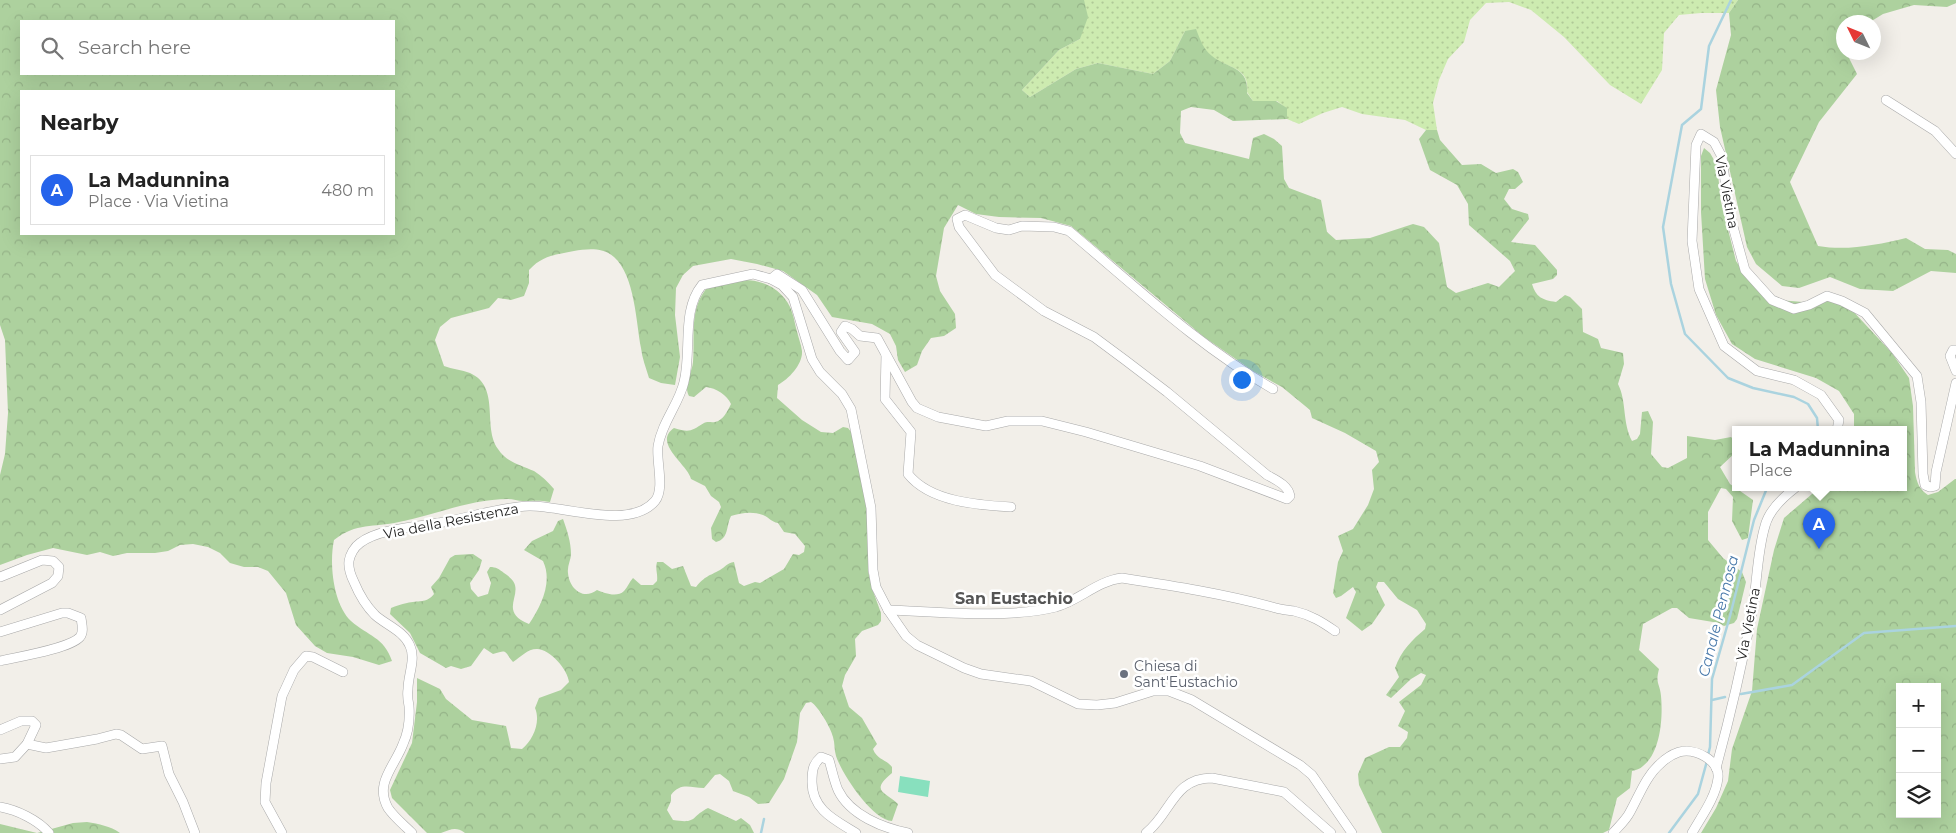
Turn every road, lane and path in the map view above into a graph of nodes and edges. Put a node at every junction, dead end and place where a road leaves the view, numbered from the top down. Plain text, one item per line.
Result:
1 (1886, 100) dead end
2 (1956, 154) edge
3 (771, 279) junction
4 (1956, 350) edge
5 (886, 353) junction
6 (1956, 371) edge
7 (1956, 383) edge
8 (1273, 389) dead end
9 (1838, 426) edge
10 (1792, 491) edge
11 (1011, 508) dead end
12 (0, 577) edge
13 (0, 610) edge
14 (888, 610) junction
15 (1335, 631) dead end
16 (0, 632) edge
17 (0, 661) edge
18 (343, 672) dead end
19 (0, 730) edge
20 (27, 744) junction
21 (0, 759) edge
22 (1714, 766) junction
23 (0, 807) edge
24 (49, 833) edge
25 (195, 833) edge
26 (282, 833) edge
27 (412, 833) edge
28 (856, 833) edge
29 (908, 833) edge
30 (1146, 833) edge
31 (1331, 833) edge
32 (1352, 833) edge
33 (1613, 833) edge
34 (1692, 833) edge

1 - 2 street
3 - 5 street
3 - 14 street, Via della Resistenza
3 - 27 street, Via della Resistenza
4 - 6 street
5 - 8 street
5 - 11 street
7 - 9 street, Via Vietina
10 - 22 street, Via Vietina
12 - 13 street
14 - 15 street
14 - 32 street, Via della Resistenza
16 - 17 street
18 - 26 street
19 - 20 street
20 - 21 street
20 - 25 street
22 - 33 street
22 - 34 street
23 - 24 street
28 - 29 street
30 - 31 street

